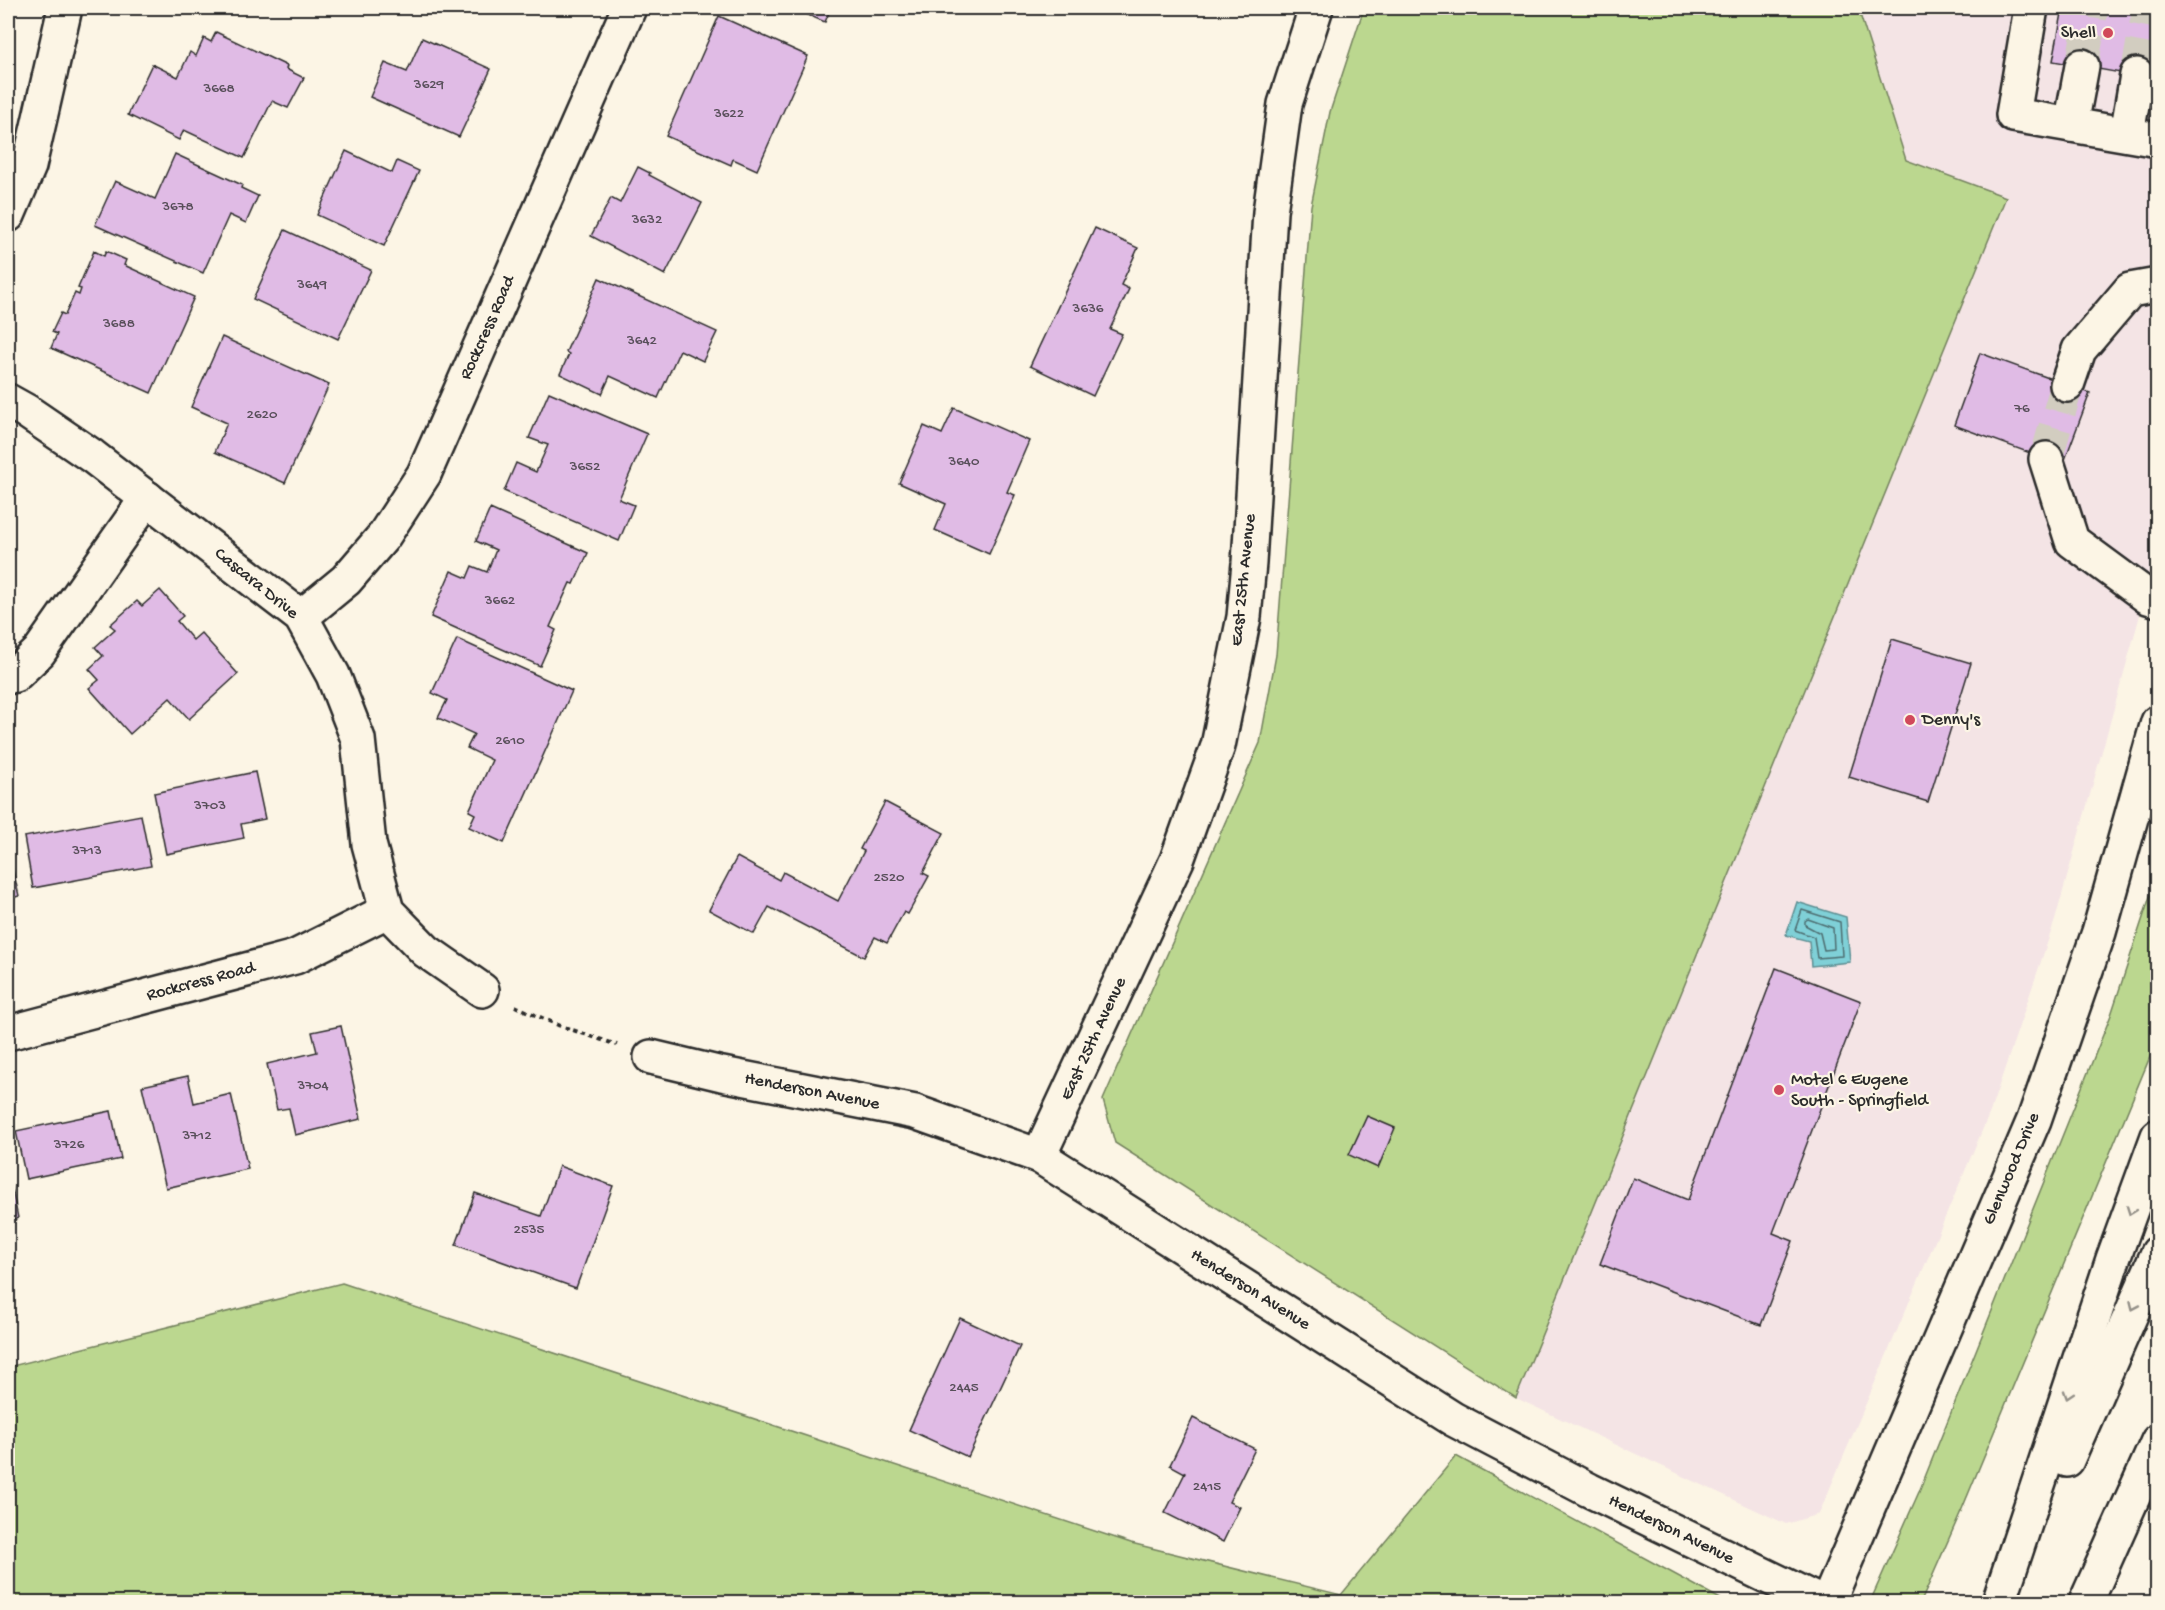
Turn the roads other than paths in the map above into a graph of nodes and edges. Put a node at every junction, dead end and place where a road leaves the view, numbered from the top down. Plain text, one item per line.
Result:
1 (64, 8) edge
2 (629, 8) edge
3 (1316, 8) edge
4 (2031, 8) edge
5 (2082, 66) tunnel mouth
6 (2137, 75) tunnel mouth
7 (2071, 125) junction
8 (2142, 137) edge
9 (8, 215) edge
10 (2157, 285) edge
11 (2067, 385) tunnel mouth
12 (8, 401) edge
13 (2046, 459) tunnel mouth
14 (147, 498) junction
15 (2157, 600) edge
16 (301, 617) junction
17 (8, 677) edge
18 (2157, 722) edge
19 (387, 911) junction
20 (496, 997) road end
21 (8, 1033) edge
22 (651, 1056) road end
23 (2157, 1136) edge
24 (1039, 1156) junction
25 (2157, 1252) edge
26 (2157, 1442) edge
27 (2157, 1485) edge
28 (1820, 1602) edge
29 (1828, 1602) edge
30 (1999, 1602) edge
31 (2004, 1602) edge
32 (2086, 1602) edge
33 (2092, 1602) edge

1 - 9 main road
2 - 16 main road, Rockcress Road
3 - 24 main road, East 25th Avenue
4 - 7 main road
5 - 7 main road
6 - 8 main road
7 - 8 main road
10 - 11 main road
12 - 14 main road, Cascara Drive
13 - 15 main road
14 - 16 main road, Cascara Drive
14 - 17 main road
16 - 19 main road, Cascara Drive
18 - 29 main road, Glenwood Drive
19 - 20 main road, Cascara Drive
19 - 21 main road, Rockcress Road
22 - 24 main road, Henderson Avenue
23 -> 30 main road
24 - 28 main road, Henderson Avenue
25 -> 31 main road
26 - 32 main road
27 - 33 main road

